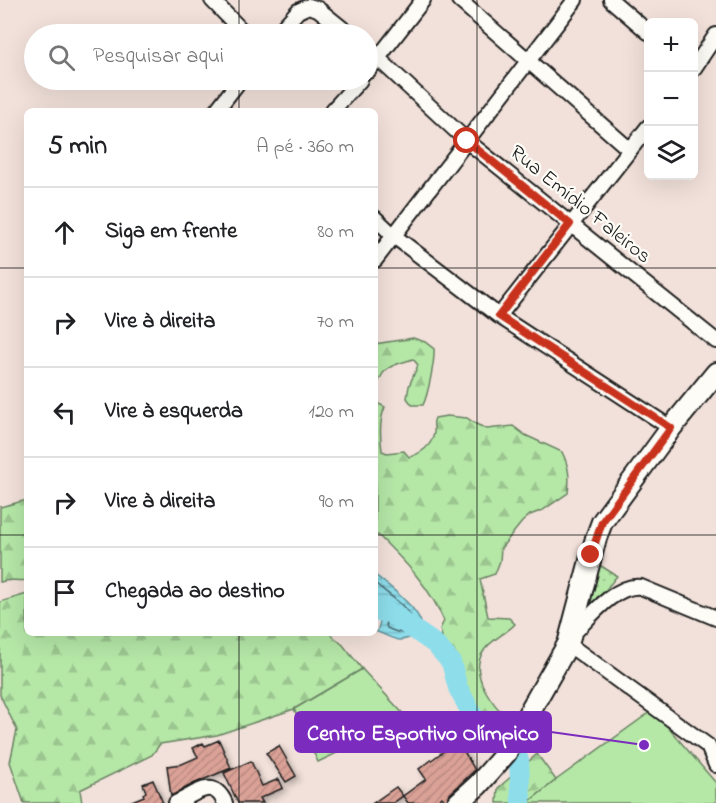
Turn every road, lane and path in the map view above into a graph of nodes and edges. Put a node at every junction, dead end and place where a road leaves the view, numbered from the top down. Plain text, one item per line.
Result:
1 (212, 0) edge
2 (423, 0) edge
3 (459, 0) edge
4 (575, 0) edge
5 (611, 0) edge
6 (235, 24) edge
7 (287, 24) edge
8 (337, 24) edge
9 (644, 29) edge
10 (716, 34) edge
11 (378, 49) edge
12 (378, 59) edge
13 (528, 61) junction
14 (698, 61) edge
15 (232, 90) edge
16 (351, 90) edge
17 (218, 108) edge
18 (335, 108) edge
19 (644, 132) edge
20 (467, 141) junction
21 (630, 150) junction
22 (378, 221) edge
23 (570, 224) junction
24 (394, 236) junction
25 (378, 256) edge
26 (499, 316) junction
27 (716, 341) edge
28 (716, 373) edge
29 (671, 428) junction
30 (716, 618) edge
31 (569, 639) junction
32 (712, 739) edge
33 (716, 765) edge
34 (176, 803) edge
35 (225, 803) edge
36 (458, 803) edge

1 - 6 street
2 - 11 street
3 - 13 street
4 - 13 street
5 - 9 street
7 - 8 street
10 - 14 street
12 - 20 street, Rua Emídio Faleiros
13 - 20 street
13 - 21 street
15 - 17 street
16 - 18 street
19 - 21 street
20 - 23 street, Rua Emídio Faleiros
20 - 24 street
21 - 23 street
22 - 24 street
23 - 26 street
23 - 27 street, Rua Emídio Faleiros
24 - 25 street
24 - 26 street
26 - 29 street
28 - 29 main road
29 - 31 main road
30 - 31 street
31 - 32 street
31 - 36 main road
32 - 33 street
34 - 35 street

